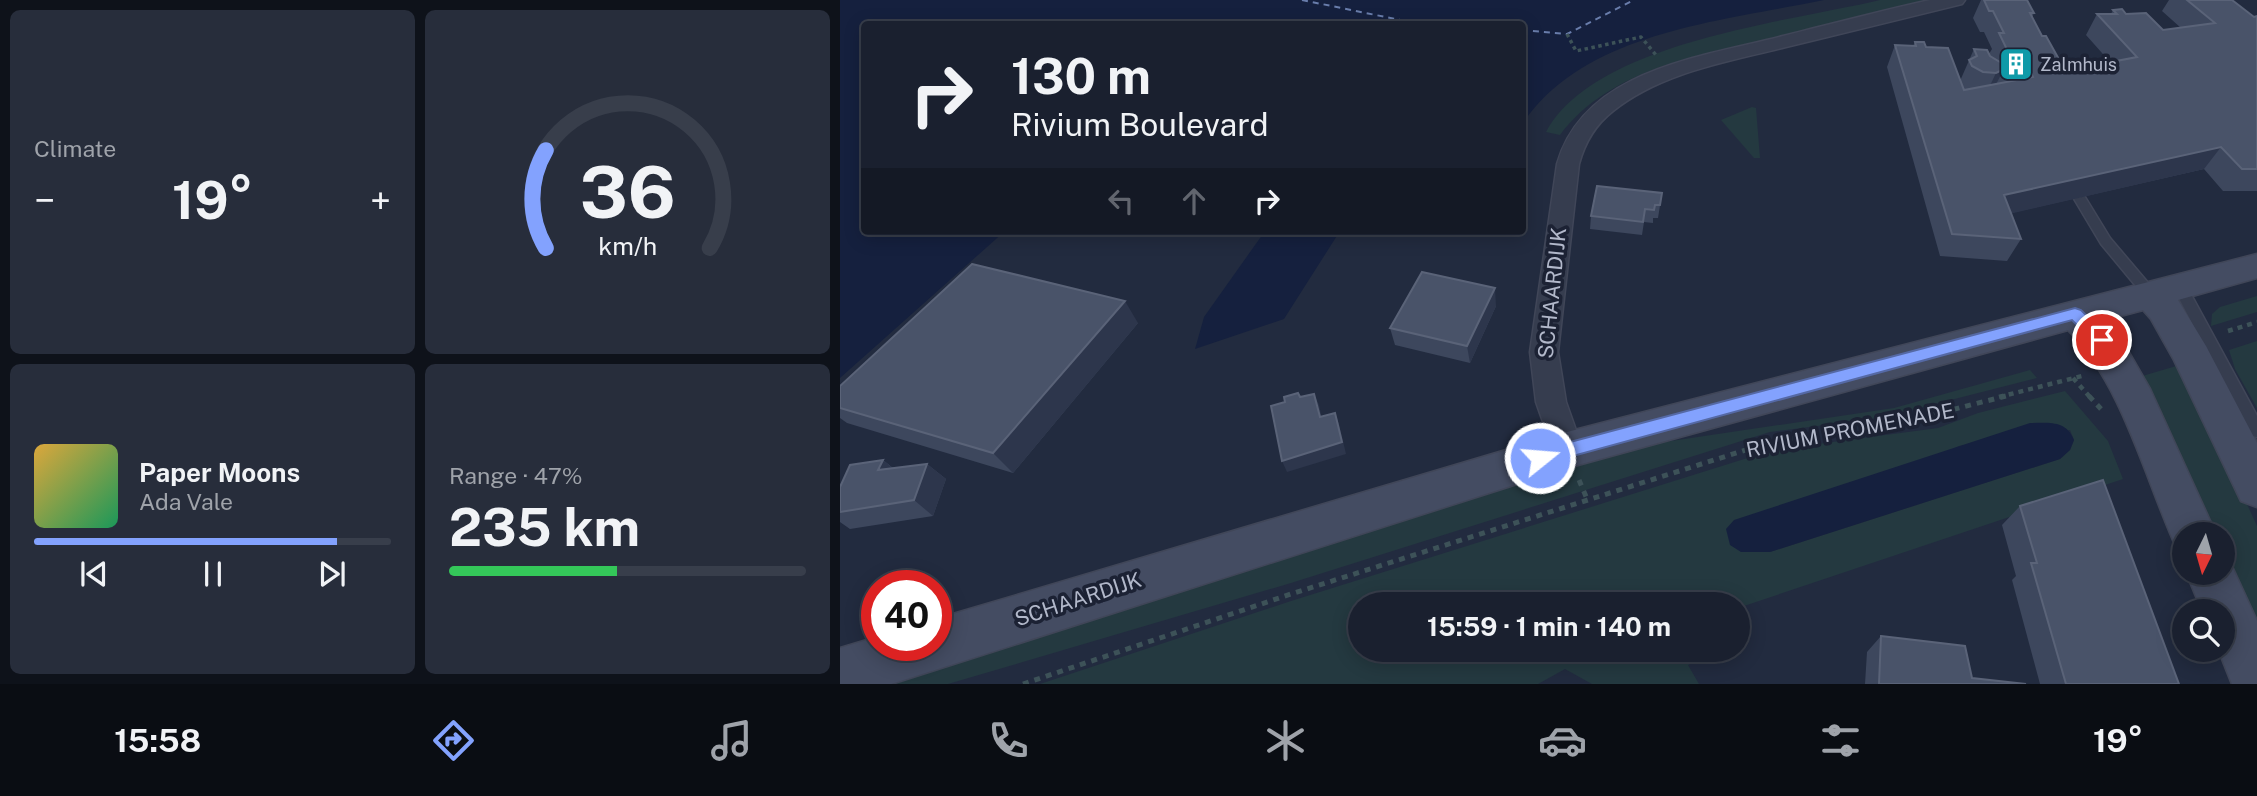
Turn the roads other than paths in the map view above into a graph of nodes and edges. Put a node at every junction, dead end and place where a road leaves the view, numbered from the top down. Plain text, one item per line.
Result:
1 (1956, 0) edge
2 (2063, 168) edge
3 (2257, 266) edge
4 (2165, 291) junction
5 (2075, 314) junction
6 (2257, 431) edge
7 (1567, 450) junction
8 (2257, 487) edge
9 (2188, 522) edge
10 (2216, 585) edge
11 (952, 639) edge
12 (882, 661) edge
13 (840, 674) edge
14 (2257, 680) edge

1 - 7 street, SCHAARDIJK
2 - 4 lane
3 - 4 street
4 - 5 street
4 - 6 lane
4 - 8 street
5 - 7 street
5 - 9 street
7 - 11 street, SCHAARDIJK
10 - 14 street
12 - 13 street

